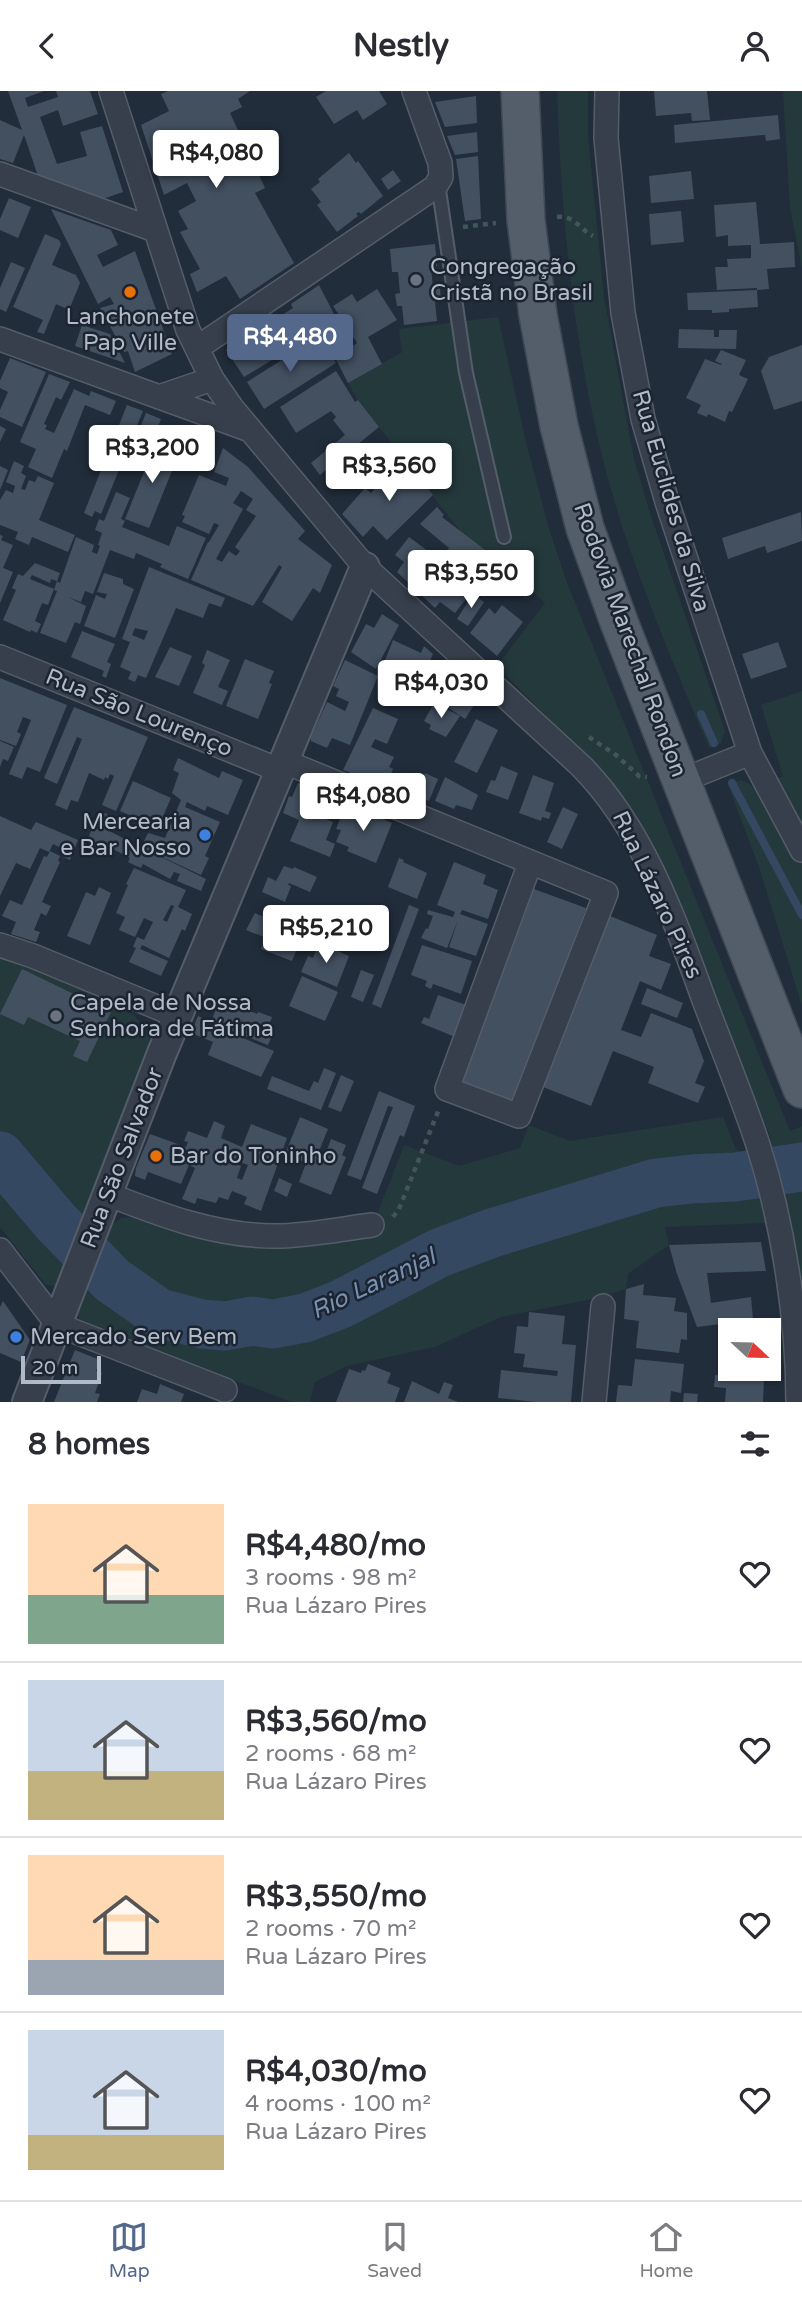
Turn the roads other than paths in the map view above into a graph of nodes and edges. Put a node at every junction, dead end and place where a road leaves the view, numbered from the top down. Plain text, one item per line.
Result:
1 (111, 91) edge
2 (414, 91) edge
3 (520, 91) edge
4 (607, 91) edge
5 (0, 174) edge
6 (438, 182) junction
7 (155, 230) junction
8 (0, 339) edge
9 (197, 348) junction
10 (212, 379) junction
11 (159, 397) junction
12 (250, 430) junction
13 (504, 537) dead end
14 (365, 567) junction
15 (0, 657) edge
16 (750, 753) junction
17 (281, 765) junction
18 (681, 781) junction
19 (802, 850) edge
20 (530, 863) junction
21 (0, 945) edge
22 (177, 1016) junction
23 (802, 1089) edge
24 (107, 1194) junction
25 (372, 1225) road end
26 (0, 1250) edge
27 (603, 1306) dead end
28 (58, 1325) junction
29 (225, 1390) dead end
30 (27, 1402) edge
31 (594, 1402) edge
32 (798, 1402) edge

1 - 7 street, Rua Lázaro Pires
2 - 6 street
3 - 18 main road, Rodovia Marechal Rondon
4 - 16 street, Rua Euclides da Silva
5 - 7 street
6 - 9 street
6 - 13 lane
7 - 9 street, Rua Lázaro Pires
8 - 11 street
9 - 10 street, Rua Lázaro Pires
10 - 11 street
10 - 12 street, Rua Lázaro Pires
11 - 12 street
12 - 14 street, Rua Lázaro Pires
14 - 17 street, Rua São Salvador
14 - 32 street, Rua Lázaro Pires
15 - 17 street, Rua São Lourenço
16 - 18 street
16 - 19 street, Rua Euclides da Silva
17 - 20 street, Rua São Lourenço
17 - 22 street, Rua São Salvador
18 - 23 main road, Rodovia Marechal Rondon
20 - 20 street, Rua São Lourenço
21 - 22 street
22 - 24 street, Rua São Salvador
24 - 25 street
24 - 28 street, Rua São Salvador
26 - 28 street
27 - 31 street
28 - 29 street
28 - 30 street, Rua São Salvador

